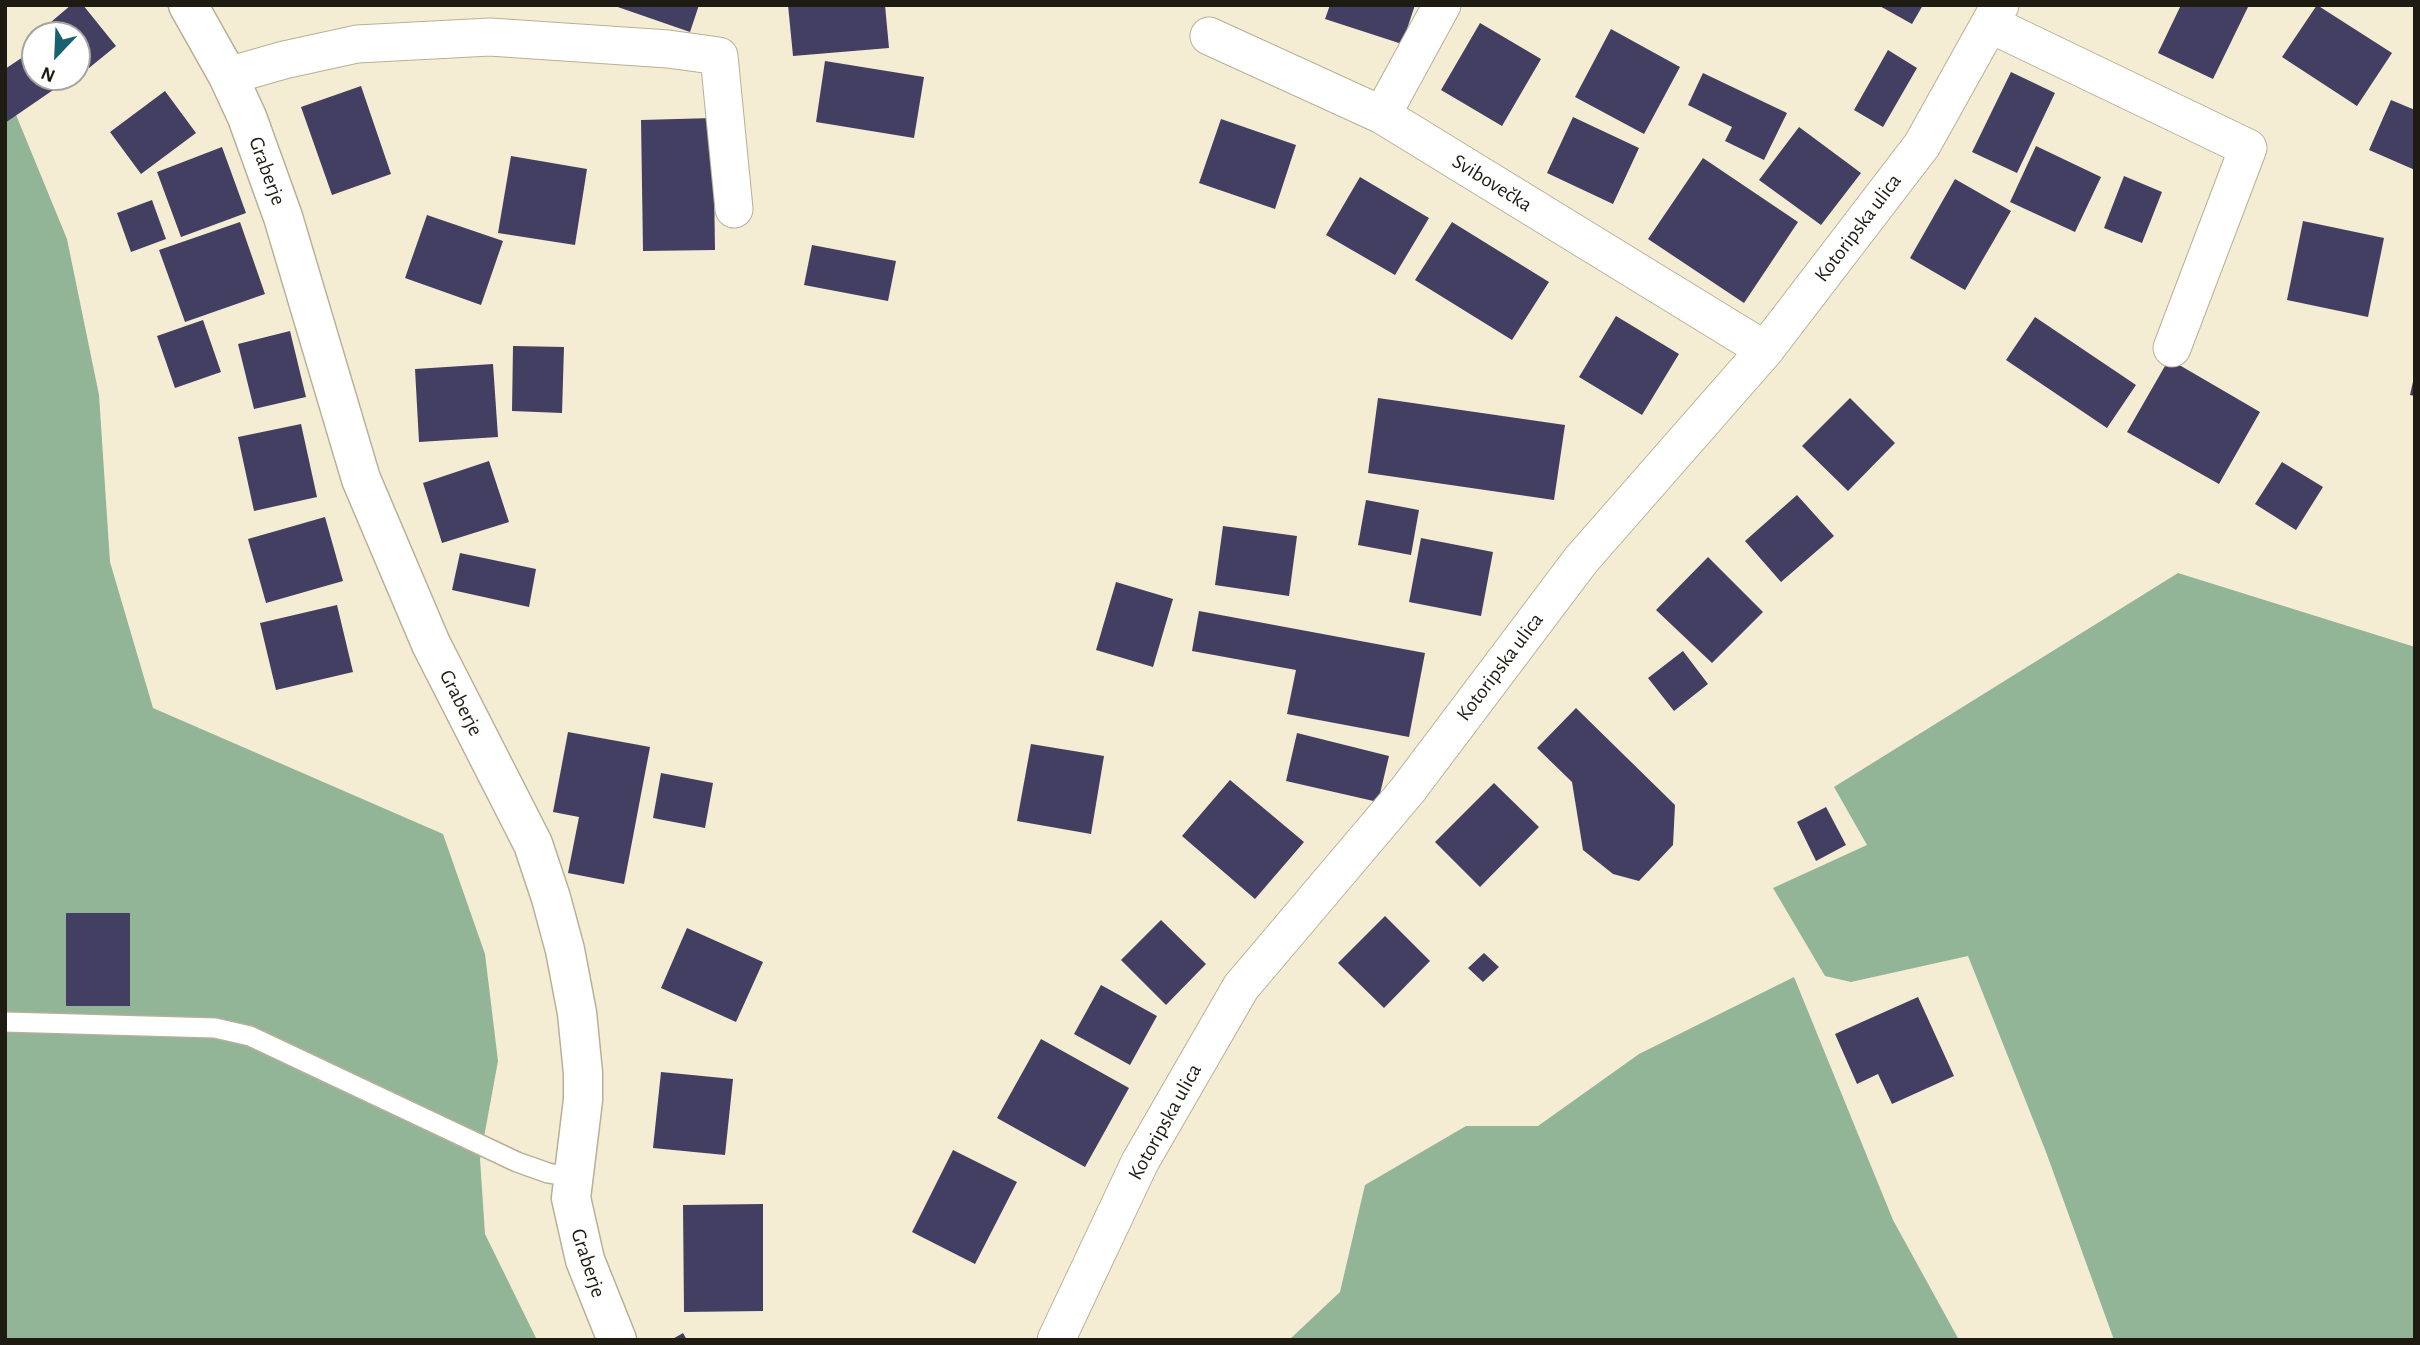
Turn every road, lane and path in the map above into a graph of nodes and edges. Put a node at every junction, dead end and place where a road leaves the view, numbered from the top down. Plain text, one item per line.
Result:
1 (188, 5) edge
2 (1442, 5) edge
3 (1995, 15) edge
4 (1209, 36) dead end
5 (228, 76) junction
6 (1382, 115) junction
7 (734, 209) dead end
8 (2172, 348) dead end
9 (1765, 350) junction
10 (5, 1022) edge
11 (572, 1177) junction
12 (617, 1340) edge
13 (1056, 1340) edge

1 - 5 street, Graberje
2 - 6 street
3 - 8 street, Kotoripska ulica
3 - 9 street, Kotoripska ulica
4 - 6 street, Svibovečka
5 - 7 street
5 - 11 street, Graberje
6 - 9 street, Svibovečka
9 - 13 street, Kotoripska ulica
10 - 11 lane
11 - 12 street, Graberje

